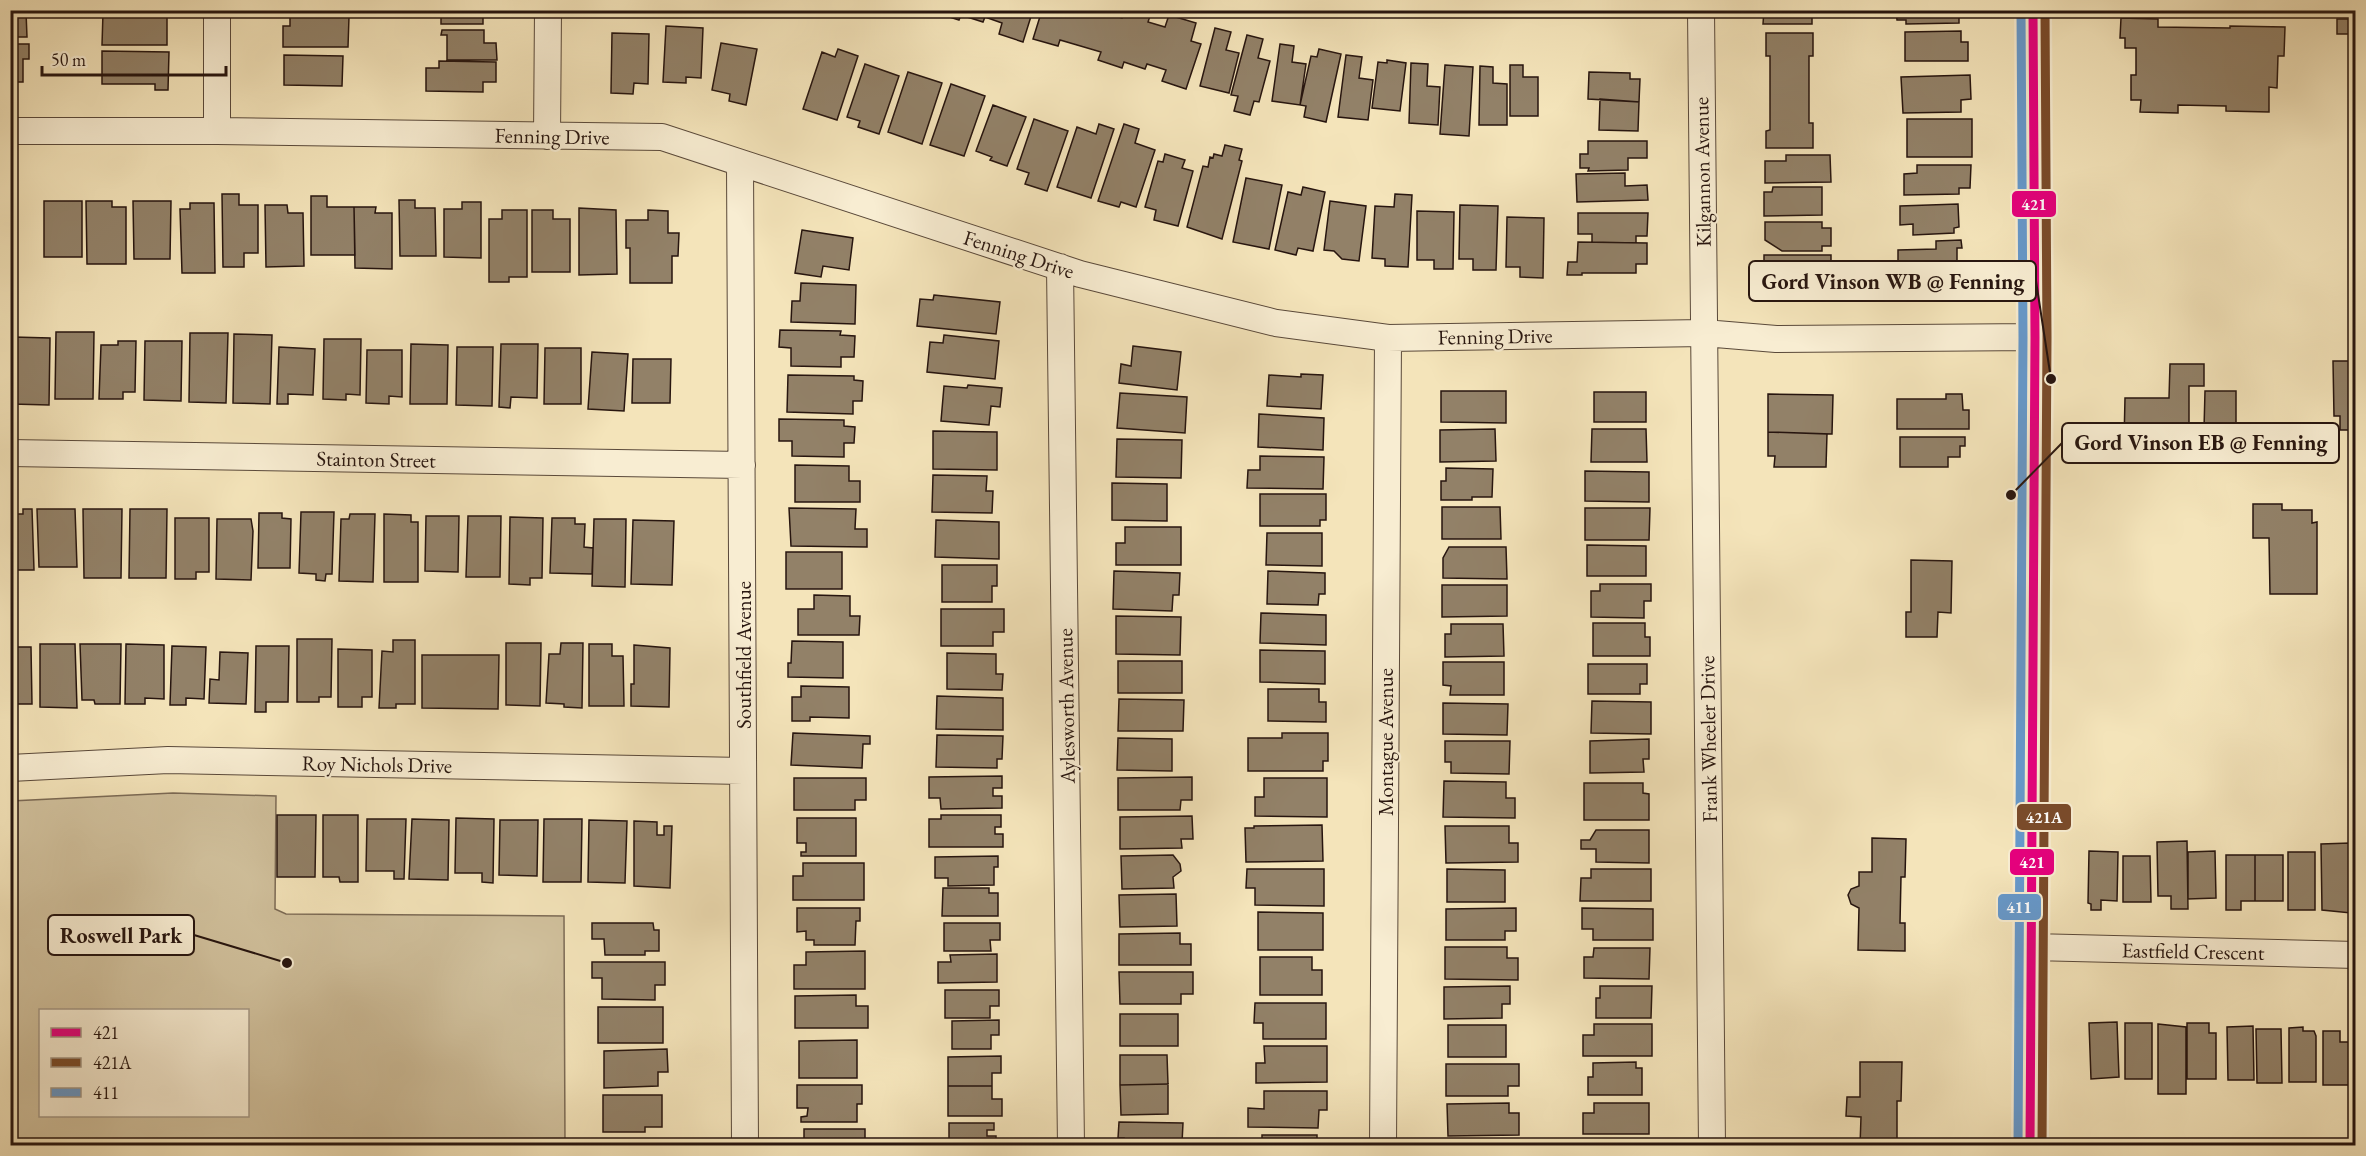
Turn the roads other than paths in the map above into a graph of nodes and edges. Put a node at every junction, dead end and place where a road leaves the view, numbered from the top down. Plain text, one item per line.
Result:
1 (217, 10) edge
2 (548, 10) edge
3 (1701, 10) edge
4 (2033, 10) edge
5 (10, 131) edge
6 (217, 131) junction
7 (547, 136) junction
8 (740, 164) junction
9 (1060, 267) junction
10 (1704, 333) junction
11 (2036, 337) junction
12 (1388, 338) junction
13 (10, 453) edge
14 (742, 465) junction
15 (10, 768) edge
16 (743, 771) junction
17 (2031, 947) junction
18 (2355, 955) edge
19 (745, 1146) edge
20 (1071, 1146) edge
21 (1383, 1146) edge
22 (1712, 1146) edge
23 (2030, 1146) edge

1 - 6 street
2 - 7 street
3 - 10 street, Kilgannon Avenue
4 - 11 street
5 - 6 street, Fenning Drive
6 - 7 street, Fenning Drive
7 - 8 street, Fenning Drive
8 - 9 street, Fenning Drive
8 - 14 street, Southfield Avenue
9 - 12 street, Fenning Drive
9 - 20 street, Aylesworth Avenue
10 - 11 street, Fenning Drive
10 - 12 street, Fenning Drive
10 - 22 street, Frank Wheeler Drive
11 - 17 street
12 - 21 street, Montague Avenue
13 - 14 street, Stainton Street
14 - 16 street, Southfield Avenue
15 - 16 street, Roy Nichols Drive
16 - 19 street, Southfield Avenue
17 - 18 street, Eastfield Crescent
17 - 23 street

